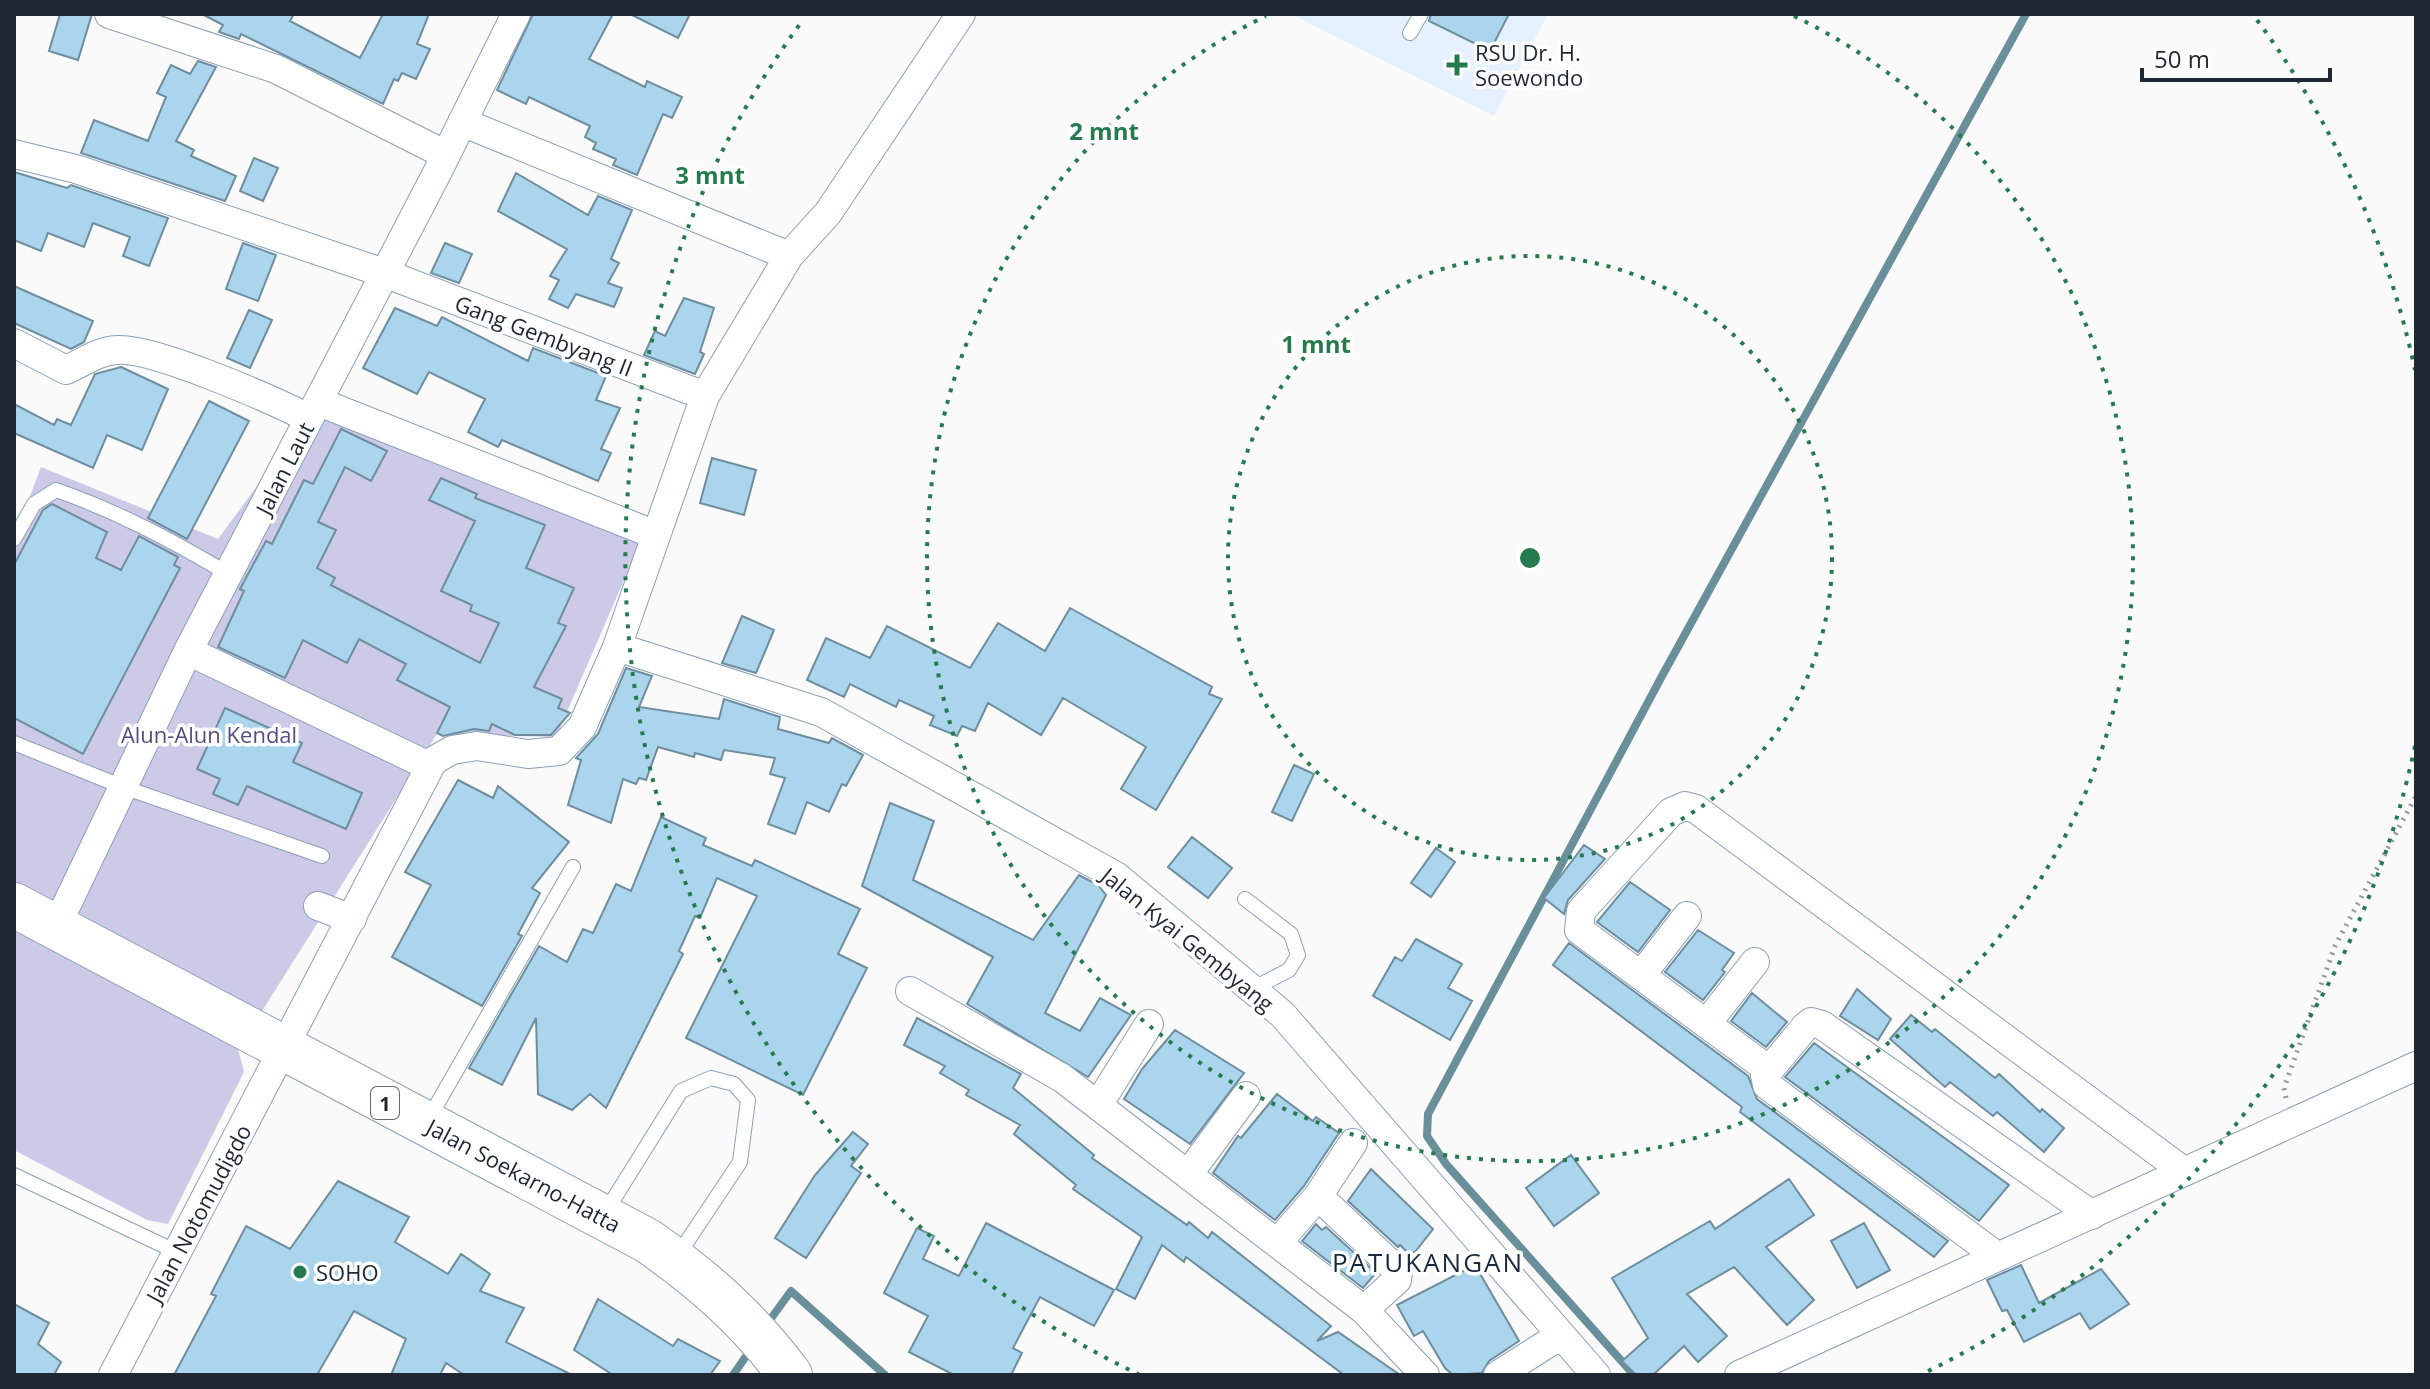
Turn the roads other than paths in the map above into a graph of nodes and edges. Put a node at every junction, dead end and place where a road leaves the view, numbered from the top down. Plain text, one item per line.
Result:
1 (109, 14) edge
2 (516, 14) edge
3 (961, 14) edge
4 (1421, 14) edge
5 (1410, 33) dead end
6 (462, 122) junction
7 (14, 154) edge
8 (446, 155) junction
9 (789, 256) junction
10 (384, 273) junction
11 (14, 343) edge
12 (705, 396) junction
13 (314, 410) junction
14 (656, 535) junction
15 (14, 539) edge
16 (230, 575) junction
17 (617, 647) junction
18 (188, 651) junction
19 (14, 743) edge
20 (429, 766) junction
21 (123, 787) junction
22 (322, 856) dead end
23 (573, 867) dead end
24 (1245, 899) dead end
25 (14, 905) edge
26 (318, 906) dead end
27 (1687, 916) dead end
28 (352, 919) junction
29 (57, 925) junction
30 (1755, 962) dead end
31 (1642, 974) junction
32 (1252, 989) junction
33 (910, 991) dead end
34 (1707, 1023) junction
35 (1149, 1024) dead end
36 (284, 1050) junction
37 (2416, 1066) edge
38 (1769, 1070) junction
39 (1246, 1096) dead end
40 (1098, 1105) junction
41 (426, 1124) junction
42 (1353, 1143) dead end
43 (2182, 1170) junction
44 (1189, 1173) junction
45 (14, 1175) edge
46 (1318, 1196) junction
47 (2092, 1215) junction
48 (603, 1216) junction
49 (1279, 1241) junction
50 (177, 1252) junction
51 (1998, 1257) junction
52 (675, 1260) junction
53 (1364, 1310) junction
54 (1561, 1335) junction
55 (784, 1366) edge
56 (113, 1375) edge
57 (1425, 1375) edge
58 (1498, 1375) edge
59 (1596, 1375) edge
60 (1739, 1375) edge

1 - 8 street
2 - 6 street, Jalan Laut
3 - 9 street
4 - 5 lane
6 - 8 street, Jalan Laut
6 - 9 street
7 - 10 street, Gang Gembyang II
8 - 10 street, Jalan Laut
9 - 12 street
10 - 12 street, Gang Gembyang II
10 - 13 street, Jalan Laut
11 - 13 street
12 - 14 street
13 - 14 street
13 - 16 street, Jalan Laut
14 - 17 street
15 - 16 lane
16 - 18 street, Jalan Laut
17 - 20 street
17 - 32 street, Jalan Kyai Gembyang
18 - 20 street
18 - 21 street, Jalan Laut
19 - 21 lane
20 - 28 street, Jalan Notomudigdo
21 - 22 lane
21 - 29 street, Jalan Laut
23 - 41 lane
24 - 32 lane
25 - 29 highway, Jalan Soekarno-Hatta / 1
26 - 28 street
27 - 31 street
28 - 36 street, Jalan Notomudigdo
29 - 36 highway, Jalan Soekarno-Hatta / 1
30 - 34 street
31 - 34 street
31 - 43 street
32 - 54 street, Jalan Kyai Gembyang
33 - 40 street
34 - 38 street
35 - 40 street
36 - 41 highway, Jalan Soekarno-Hatta / 1
36 - 50 street, Jalan Notomudigdo
37 - 43 street
38 - 47 street
38 - 51 street
39 - 44 street
40 - 44 street
41 - 48 highway, Jalan Soekarno-Hatta / 1
42 - 46 street
43 - 47 street
44 - 49 street
45 - 50 lane
46 - 49 street
46 - 53 street
47 - 51 street
48 - 52 highway, Jalan Soekarno-Hatta / 1
48 - 52 lane
49 - 53 street
50 - 56 street, Jalan Notomudigdo
51 - 60 street
52 - 55 highway, Jalan Soekarno-Hatta / 1
53 - 57 street
54 - 58 street
54 - 59 street, Jalan Kyai Gembyang

